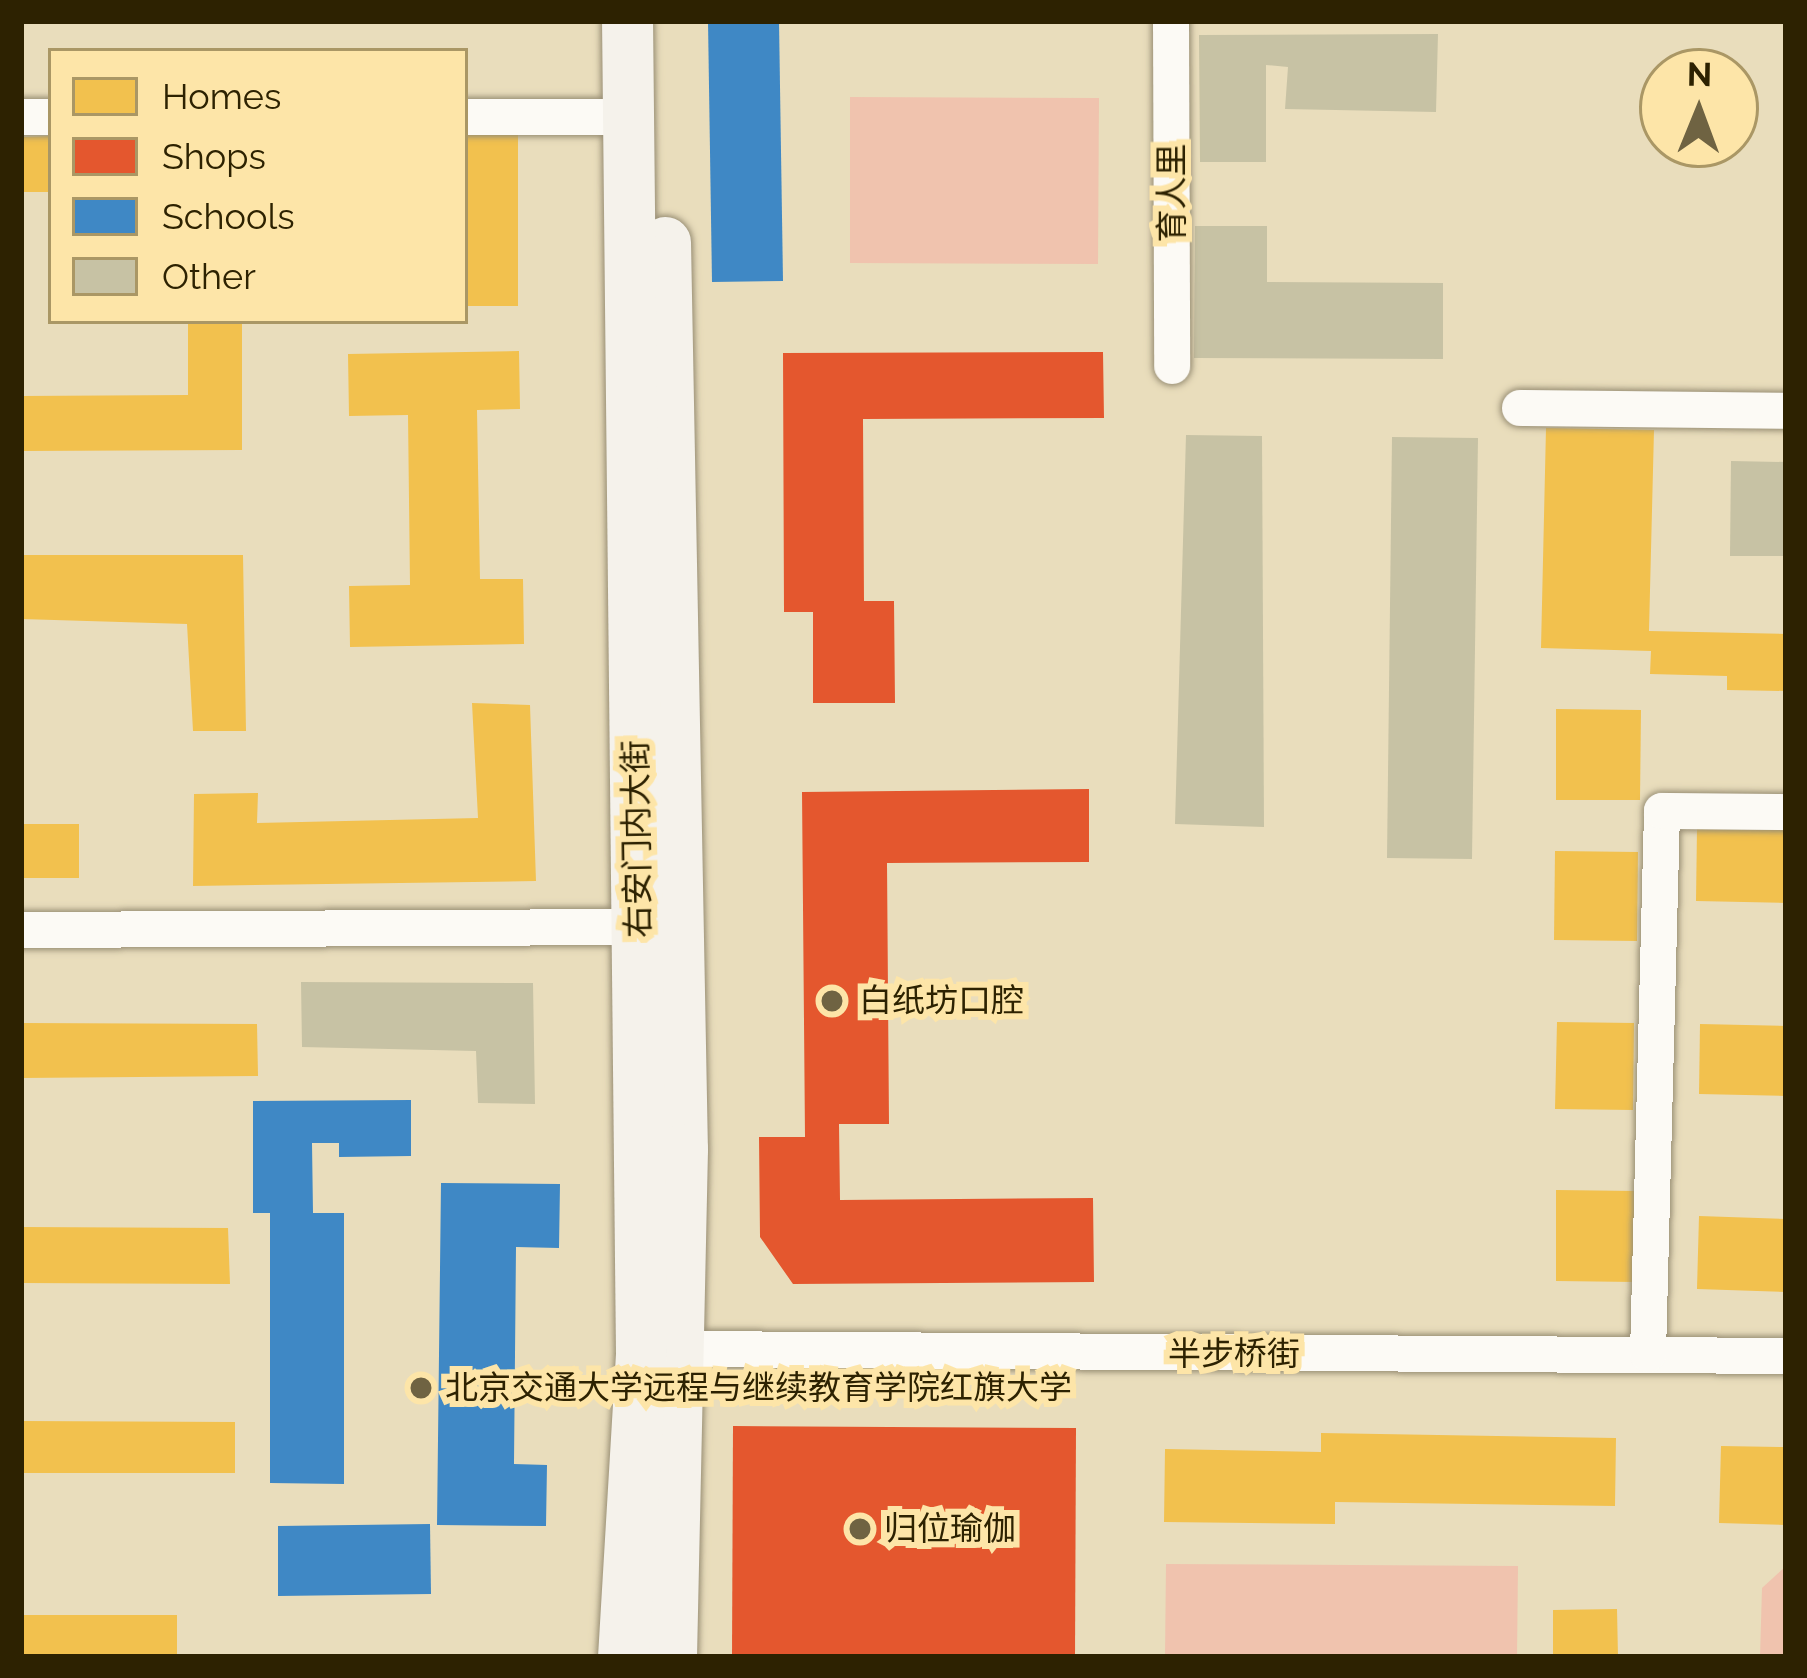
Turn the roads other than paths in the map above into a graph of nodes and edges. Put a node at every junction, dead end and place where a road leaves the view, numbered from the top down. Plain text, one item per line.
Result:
1 (627, 21) edge
2 (661, 21) edge
3 (1171, 21) edge
4 (468, 117) edge
5 (628, 117) junction
6 (1172, 366) dead end
7 (1520, 408) dead end
8 (1786, 411) edge
9 (1786, 812) edge
10 (639, 927) junction
11 (21, 930) edge
12 (681, 1349) junction
13 (1648, 1354) junction
14 (1786, 1356) edge
15 (622, 1657) edge
16 (671, 1657) edge

1 - 5 main road, 右安门内大街
2 - 12 main road, 右安门内大街
3 - 6 street, 育人里
4 - 5 street
5 - 10 main road, 右安门内大街
7 - 8 street
9 - 13 street
10 - 11 street
10 - 15 main road, 右安门内大街
12 - 13 street, 半步桥街
12 - 16 main road, 右安门内大街
13 - 14 street, 半步桥街

